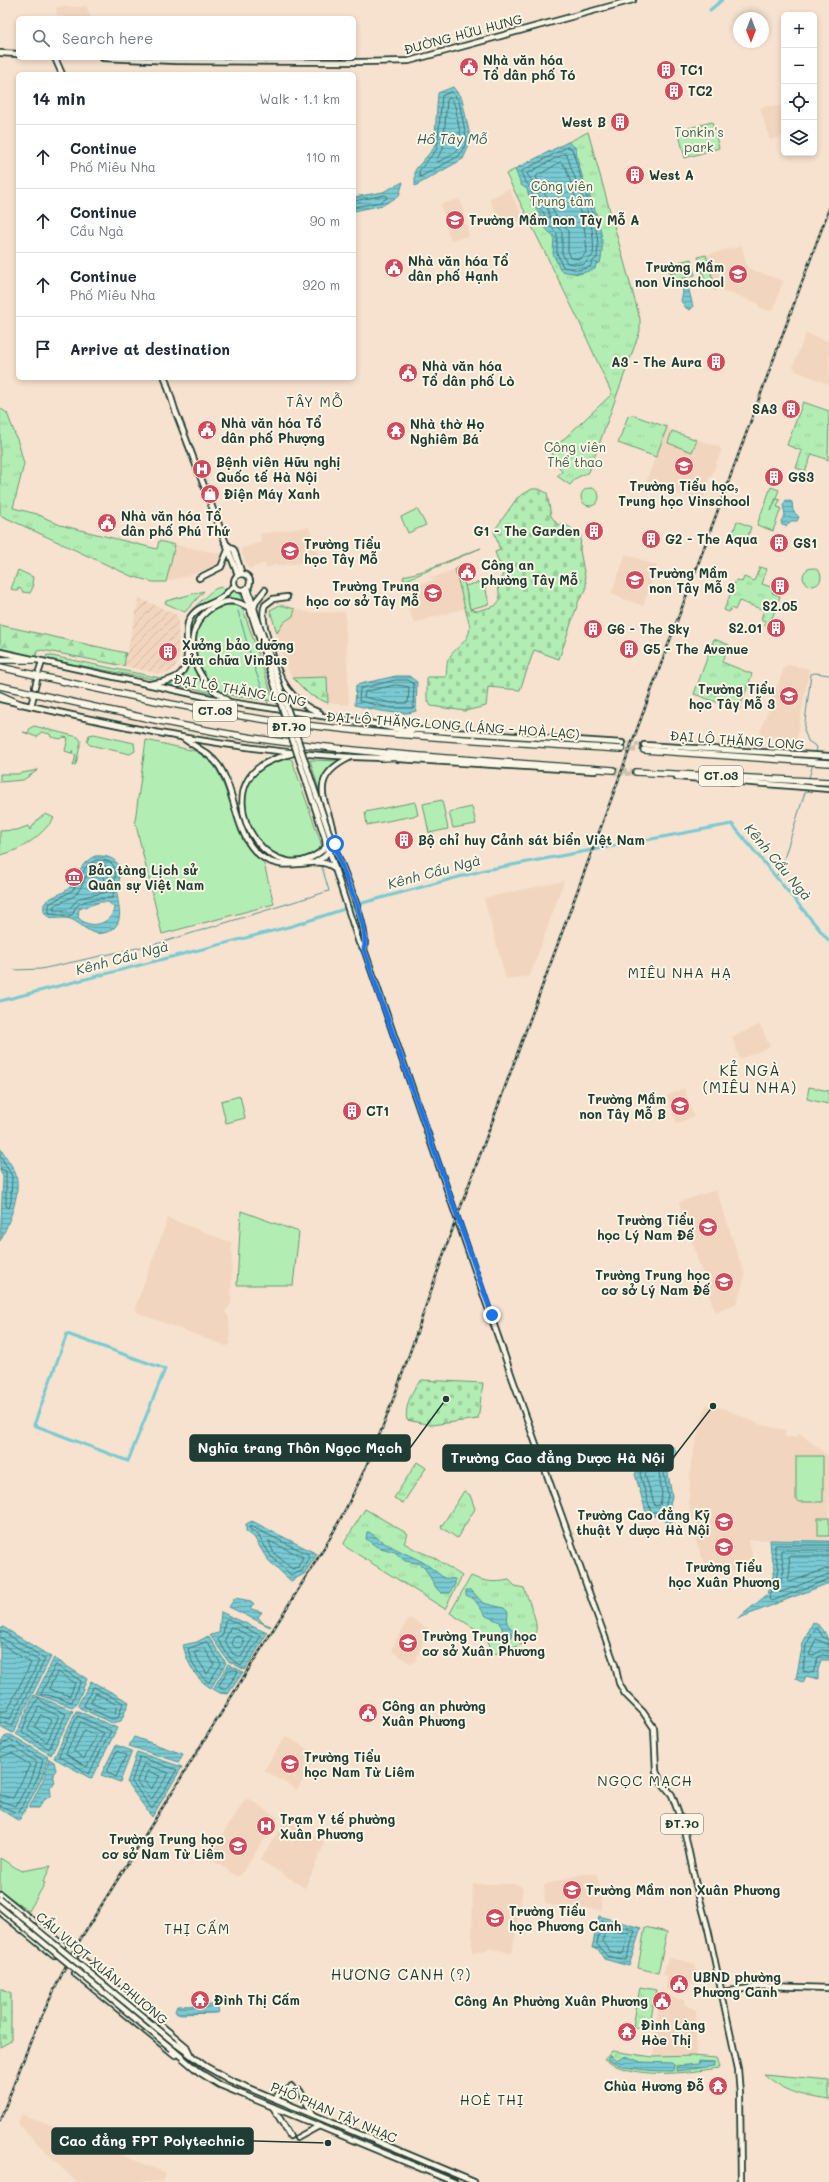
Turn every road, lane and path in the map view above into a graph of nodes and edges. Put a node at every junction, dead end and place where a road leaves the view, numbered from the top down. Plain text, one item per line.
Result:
1 (633, 0) edge
2 (0, 53) edge
3 (16, 54) edge
4 (56, 60) edge
5 (152, 60) edge
6 (61, 72) edge
7 (167, 380) edge
8 (225, 543) junction
9 (228, 550) junction
10 (240, 574) junction
11 (199, 578) dead end
12 (235, 586) junction
13 (246, 589) junction
14 (265, 590) dead end
15 (287, 597) dead end
16 (252, 608) junction
17 (0, 652) edge
18 (0, 660) edge
19 (34, 660) junction
20 (42, 662) junction
21 (0, 667) edge
22 (39, 671) dead end
23 (37, 679) dead end
24 (146, 684) junction
25 (0, 686) edge
26 (35, 687) dead end
27 (34, 694) dead end
28 (0, 695) edge
29 (0, 699) edge
30 (229, 702) junction
31 (20, 704) junction
32 (31, 706) junction
33 (329, 716) junction
34 (378, 724) junction
35 (432, 736) junction
36 (181, 737) junction
37 (622, 746) joint
38 (644, 748) joint
39 (295, 752) junction
40 (432, 756) junction
41 (829, 756) edge
42 (352, 757) junction
43 (380, 758) junction
44 (829, 763) edge
45 (613, 772) joint
46 (636, 773) joint
47 (829, 782) edge
48 (814, 784) junction
49 (829, 789) edge
50 (330, 843) junction
51 (314, 863) junction
52 (333, 867) junction
53 (364, 949) junction
54 (0, 1894) edge
55 (0, 1899) edge
56 (0, 1907) edge
57 (0, 1912) edge
58 (81, 1958) dead end
59 (74, 1973) dead end
60 (829, 1988) edge
61 (722, 1992) junction
62 (190, 2054) junction
63 (186, 2059) junction
64 (292, 2087) dead end
65 (300, 2092) dead end
66 (274, 2098) junction
67 (291, 2105) junction
68 (273, 2107) junction
69 (299, 2109) junction
70 (291, 2114) junction
71 (313, 2114) junction
72 (298, 2117) junction
73 (319, 2126) junction
74 (290, 2136) dead end
75 (297, 2138) dead end
76 (454, 2182) edge
77 (474, 2182) edge
78 (741, 2182) edge

1 - 5 main road, ĐƯỜNG HỮU HƯNG
2 - 3 main road
4 - 6 main road
7 - 8 main road
8 - 9 main road
8 - 10 main road
9 - 10 main road
9 - 11 main road
10 - 12 main road
10 - 13 main road
12 - 13 main road
12 - 24 main road
13 - 16 main road, ĐT.70
14 - 16 main road
15 - 33 main road
16 - 30 main road
16 - 50 main road, ĐT.70, bridge
17 - 19 main road, ĐẠI LỘ THĂNG LONG
18 - 19 highway
19 - 20 main road, ĐẠI LỘ THĂNG LONG
20 - 22 main road
20 - 24 main road, ĐẠI LỘ THĂNG LONG
21 - 35 highway, ĐẠI LỘ THĂNG LONG (LÁNG - HOÀ LẠC) / CT.03
23 - 26 main road
24 - 30 main road, ĐẠI LỘ THĂNG LONG
25 - 40 highway, CT.03
27 - 32 main road
28 - 31 highway
29 - 31 main road
30 - 33 main road, ĐẠI LỘ THĂNG LONG
31 - 32 main road
32 - 36 main road
33 - 34 main road, ĐẠI LỘ THĂNG LONG
34 - 35 highway
34 - 37 main road, ĐẠI LỘ THĂNG LONG
35 - 37 highway, ĐẠI LỘ THĂNG LONG (LÁNG - HOÀ LẠC) / CT.03
36 - 39 main road
36 - 51 main road
38 - 41 main road, ĐẠI LỘ THĂNG LONG
38 - 44 highway, CT.03
39 - 42 main road
39 - 50 main road
40 - 43 highway
40 - 45 highway, CT.03
42 - 43 main road
42 - 50 main road
43 - 45 main road
46 - 48 main road
46 - 48 highway, CT.03
47 - 48 highway, CT.03
48 - 49 main road
50 - 51 main road
50 - 52 main road, ĐT.70
50 - 53 main road, ĐT.70
51 - 52 main road
52 - 53 main road, ĐT.70
53 - 61 main road, ĐT.70
54 - 57 main road
55 - 62 main road, CẦU VƯỢT XUÂN PHƯƠNG, bridge
56 - 63 main road, CẦU VƯỢT XUÂN PHƯƠNG, bridge
58 - 62 main road
59 - 63 main road
60 - 61 main road
61 - 78 main road, ĐT.70
62 - 66 main road, PHỐ PHAN TÂY NHẠC
63 - 68 main road, PHỐ PHAN TÂY NHẠC
64 - 66 main road
65 - 71 main road
66 - 67 main road, PHỐ PHAN TÂY NHẠC
67 - 69 main road, PHỐ PHAN TÂY NHẠC
67 - 70 main road
68 - 70 main road, PHỐ PHAN TÂY NHẠC
68 - 74 main road
69 - 71 main road, PHỐ PHAN TÂY NHẠC
69 - 72 main road
70 - 72 main road, PHỐ PHAN TÂY NHẠC
71 - 77 main road, PHỐ PHAN TÂY NHẠC
72 - 73 main road, PHỐ PHAN TÂY NHẠC
73 - 75 main road
73 - 76 main road, PHỐ PHAN TÂY NHẠC

